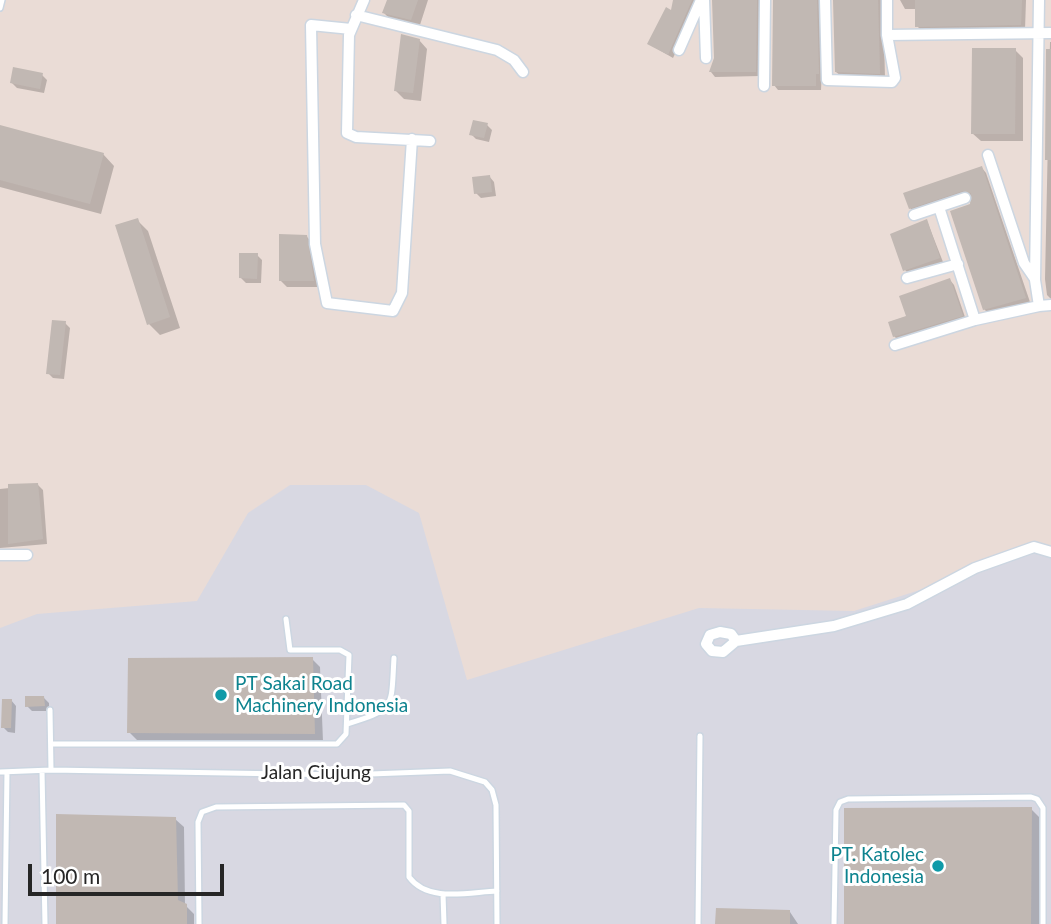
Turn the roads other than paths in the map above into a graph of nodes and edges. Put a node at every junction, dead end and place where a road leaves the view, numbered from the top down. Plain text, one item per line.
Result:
1 (2, 0) edge
2 (364, 0) edge
3 (703, 0) edge
4 (765, 0) edge
5 (825, 0) edge
6 (887, 0) edge
7 (1038, 0) edge
8 (0, 8) edge
9 (356, 15) junction
10 (351, 29) junction
11 (1037, 33) junction
12 (1051, 33) edge
13 (887, 35) junction
14 (679, 50) dead end
15 (706, 58) dead end
16 (523, 72) dead end
17 (764, 86) dead end
18 (412, 139) junction
19 (430, 141) dead end
20 (988, 155) dead end
21 (965, 198) dead end
22 (939, 207) junction
23 (914, 215) dead end
24 (958, 264) junction
25 (907, 278) dead end
26 (1035, 279) junction
27 (1045, 305) edge
28 (975, 320) junction
29 (895, 345) dead end
30 (1051, 552) edge
31 (0, 555) edge
32 (27, 555) dead end
33 (286, 619) dead end
34 (736, 641) dead end
35 (394, 658) dead end
36 (50, 710) dead end
37 (347, 724) junction
38 (700, 736) dead end
39 (51, 744) junction
40 (51, 770) junction
41 (42, 771) junction
42 (4, 772) edge
43 (1051, 804) edge
44 (1043, 808) junction
45 (497, 891) junction
46 (443, 894) junction
47 (5, 924) edge
48 (45, 924) edge
49 (199, 924) edge
50 (444, 924) edge
51 (497, 924) edge
52 (698, 924) edge
53 (834, 924) edge
54 (1043, 924) edge

1 - 8 lane
2 - 9 street
3 - 14 street
3 - 15 street
4 - 17 street
5 - 13 street
6 - 13 street
7 - 11 street
9 - 10 street
9 - 16 street
10 - 18 street
10 - 18 street
11 - 12 street
11 - 13 street
11 - 26 street
18 - 19 street
20 - 26 street
21 - 22 street
22 - 23 street
22 - 24 street
24 - 25 street
24 - 28 street
26 - 27 street
27 - 28 street
28 - 29 street
30 - 34 street
31 - 32 street
33 - 37 lane
35 - 37 lane
36 - 39 lane
37 - 39 lane
38 - 52 lane
39 - 40 lane
40 - 41 lane, Jalan Ciujung
40 - 45 lane, Jalan Ciujung
41 - 42 lane, Jalan Ciujung
41 - 48 lane
42 - 47 lane
43 - 44 lane
44 - 53 lane
44 - 54 lane
45 - 46 lane
45 - 51 lane, Jalan Ciujung
46 - 49 lane
46 - 50 lane

